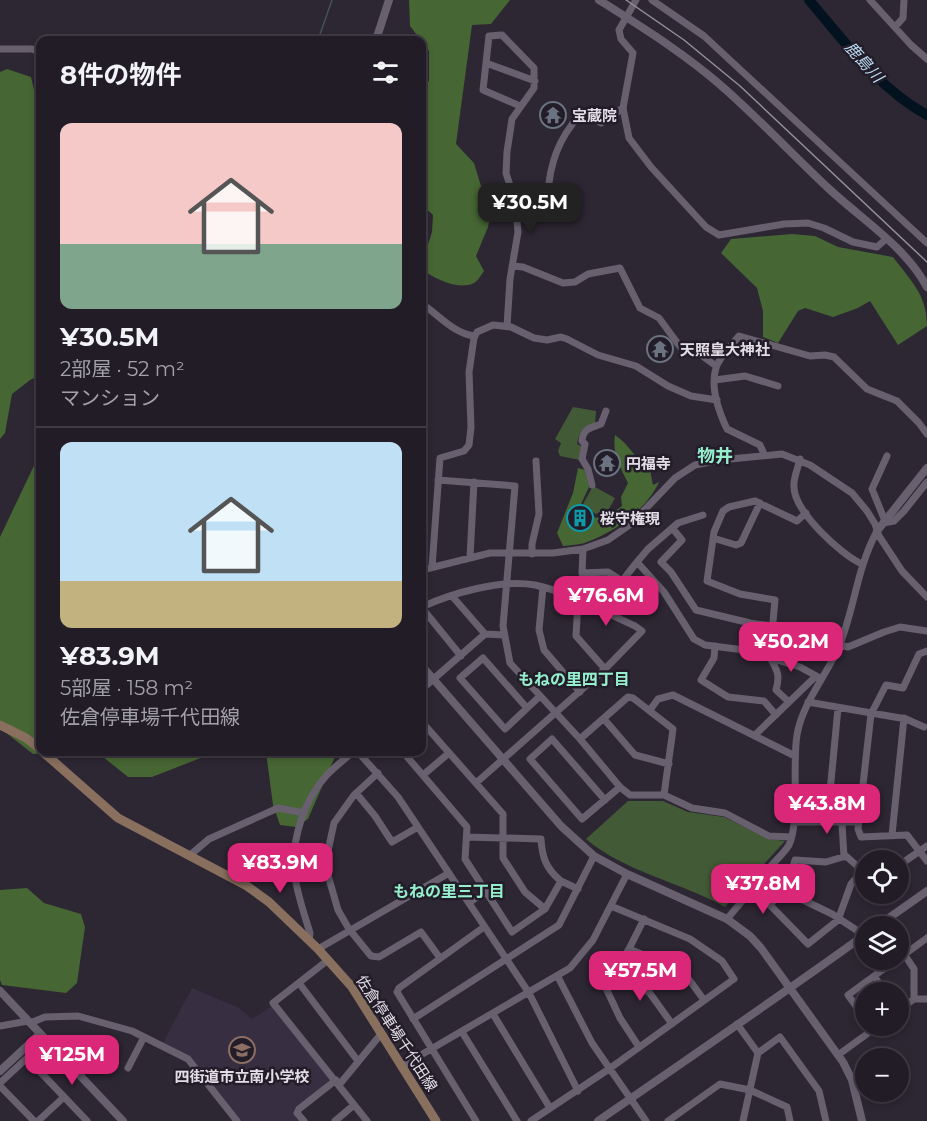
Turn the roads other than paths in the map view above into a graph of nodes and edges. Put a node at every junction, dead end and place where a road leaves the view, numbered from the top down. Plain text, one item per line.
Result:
1 (389, 0) edge
2 (598, 0) edge
3 (636, 0) edge
4 (652, 0) edge
5 (870, 0) edge
6 (904, 0) edge
7 (625, 17) junction
8 (895, 27) junction
9 (377, 36) edge
10 (0, 49) edge
11 (36, 51) edge
12 (927, 59) edge
13 (486, 63) junction
14 (535, 81) junction
15 (520, 106) junction
16 (623, 108) junction
17 (515, 201) junction
18 (886, 239) junction
19 (927, 243) edge
20 (512, 266) junction
21 (927, 287) edge
22 (426, 307) edge
23 (507, 326) junction
24 (474, 336) junction
25 (716, 366) junction
26 (715, 380) junction
27 (778, 386) dead end
28 (717, 400) junction
29 (903, 408) junction
30 (912, 409) dead end
31 (606, 411) dead end
32 (927, 434) edge
33 (764, 454) junction
34 (887, 456) dead end
35 (800, 459) junction
36 (536, 461) dead end
37 (927, 468) edge
38 (438, 480) junction
39 (474, 482) junction
40 (927, 482) edge
41 (592, 485) dead end
42 (760, 503) junction
43 (806, 513) junction
44 (703, 515) dead end
45 (884, 522) junction
46 (672, 529) junction
47 (877, 531) junction
48 (713, 538) junction
49 (583, 549) junction
50 (510, 552) junction
51 (532, 554) junction
52 (470, 557) junction
53 (637, 562) junction
54 (862, 564) junction
55 (432, 567) junction
56 (426, 569) edge
57 (507, 584) junction
58 (543, 587) junction
59 (452, 596) junction
60 (927, 597) edge
61 (578, 602) junction
62 (426, 606) edge
63 (426, 613) edge
64 (772, 626) junction
65 (927, 631) edge
66 (485, 634) junction
67 (504, 635) junction
68 (840, 645) junction
69 (715, 646) junction
70 (927, 651) edge
71 (460, 656) junction
72 (767, 657) junction
73 (605, 669) junction
74 (426, 671) edge
75 (819, 677) junction
76 (434, 680) junction
77 (426, 686) edge
78 (580, 692) junction
79 (540, 696) junction
80 (789, 702) junction
81 (808, 702) junction
82 (527, 708) junction
83 (838, 708) junction
84 (650, 710) junction
85 (556, 713) junction
86 (871, 714) junction
87 (776, 715) junction
88 (604, 718) junction
89 (904, 718) junction
90 (0, 725) edge
91 (926, 726) edge
92 (426, 727) edge
93 (756, 734) junction
94 (580, 739) junction
95 (36, 746) edge
96 (449, 753) junction
97 (49, 756) edge
98 (349, 756) edge
99 (362, 756) edge
100 (406, 756) edge
101 (795, 756) junction
102 (504, 759) junction
103 (669, 764) junction
104 (378, 774) junction
105 (423, 776) junction
106 (476, 783) junction
107 (620, 787) junction
108 (356, 793) junction
109 (664, 795) junction
110 (605, 800) junction
111 (304, 813) junction
112 (794, 822) junction
113 (842, 822) junction
114 (859, 822) junction
115 (827, 823) junction
116 (418, 827) junction
117 (891, 835) junction
118 (466, 837) junction
119 (791, 837) junction
120 (503, 838) junction
121 (924, 848) edge
122 (189, 856) junction
123 (594, 856) junction
124 (844, 857) junction
125 (909, 858) edge
126 (927, 861) edge
127 (855, 864) edge
128 (769, 869) junction
129 (448, 873) junction
130 (627, 874) junction
131 (561, 881) junction
132 (855, 881) edge
133 (788, 882) junction
134 (578, 889) junction
135 (486, 891) junction
136 (927, 891) edge
137 (468, 903) junction
138 (610, 906) junction
139 (545, 909) junction
140 (892, 916) edge
141 (727, 919) junction
142 (644, 920) junction
143 (838, 920) junction
144 (484, 927) junction
145 (855, 928) edge
146 (350, 930) junction
147 (927, 938) edge
148 (309, 940) junction
149 (855, 942) edge
150 (318, 949) junction
151 (629, 949) junction
152 (909, 951) edge
153 (440, 958) junction
154 (506, 959) junction
155 (328, 960) junction
156 (909, 965) edge
157 (883, 970) edge
158 (558, 976) junction
159 (874, 976) junction
160 (611, 977) junction
161 (866, 982) edge
162 (878, 982) edge
163 (299, 983) junction
164 (792, 988) junction
165 (855, 990) edge
166 (0, 991) edge
167 (529, 993) junction
168 (914, 999) junction
169 (927, 999) edge
170 (704, 1000) junction
171 (909, 1003) edge
172 (855, 1005) edge
173 (493, 1014) junction
174 (413, 1019) junction
175 (29, 1022) junction
176 (672, 1024) junction
177 (737, 1024) junction
178 (0, 1026) edge
179 (462, 1032) junction
180 (40, 1034) junction
181 (381, 1034) junction
182 (862, 1036) edge
183 (144, 1037) junction
184 (639, 1047) junction
185 (432, 1049) junction
186 (758, 1053) junction
187 (838, 1055) junction
188 (358, 1061) junction
189 (402, 1066) junction
190 (128, 1068) dead end
191 (609, 1069) junction
192 (0, 1071) edge
193 (337, 1082) junction
194 (0, 1084) edge
195 (750, 1090) junction
196 (578, 1091) junction
197 (64, 1097) junction
198 (630, 1099) junction
199 (354, 1104) junction
200 (550, 1108) junction
201 (676, 1116) junction
202 (434, 1120) edge
203 (36, 1121) edge
204 (87, 1121) edge
205 (123, 1121) edge
206 (237, 1121) edge
207 (304, 1121) edge
208 (335, 1121) edge
209 (366, 1121) edge
210 (476, 1121) edge
211 (517, 1121) edge
212 (531, 1121) edge
213 (598, 1121) edge
214 (646, 1121) edge
215 (668, 1121) edge
216 (683, 1121) edge
217 (743, 1121) edge
218 (790, 1121) edge
219 (826, 1121) edge
220 (862, 1121) edge

1 - 9 street
2 - 7 street
3 - 7 street
4 - 19 street
5 - 8 street
6 - 8 street
7 - 16 street
7 - 18 street
8 - 12 street
10 - 11 street
13 - 14 street
13 - 14 street
13 - 15 street
14 - 15 street
15 - 17 street
16 - 17 street
16 - 18 street
17 - 20 street
18 - 21 street
20 - 23 street
20 - 25 street
22 - 24 street
23 - 24 street
23 - 28 street
24 - 38 street
25 - 26 street
25 - 29 street
26 - 27 street
26 - 28 street
28 - 33 street
29 - 30 street
29 - 32 street
31 - 41 street
33 - 35 street
33 - 49 street
34 - 45 street
35 - 43 street
35 - 47 street
36 - 51 street
37 - 45 street
38 - 39 street
38 - 55 street
39 - 50 street
39 - 52 street
40 - 45 street
42 - 43 street
42 - 48 street
42 - 48 street
43 - 54 street
44 - 46 street
45 - 47 street
46 - 53 street
46 - 64 street
47 - 54 street
47 - 60 street
48 - 64 street
49 - 51 street
49 - 53 street
50 - 51 street
50 - 52 street
50 - 57 street
52 - 55 street
53 - 69 street
54 - 68 street
55 - 56 street
57 - 58 street
57 - 59 street
57 - 67 street
58 - 61 street
58 - 78 street
59 - 62 street
59 - 66 street
61 - 73 street
61 - 73 street
63 - 71 street
64 - 72 street
65 - 68 street
66 - 67 street
66 - 71 street
67 - 79 street
68 - 75 street
69 - 72 street
69 - 87 street
70 - 86 street
71 - 76 street
72 - 75 street
72 - 80 street
73 - 78 street
74 - 76 street
75 - 80 street
75 - 81 street
76 - 77 street
76 - 102 street
78 - 85 street
79 - 82 street
79 - 85 street
80 - 87 street
81 - 83 street
81 - 101 street
82 - 82 street
83 - 86 street
83 - 115 street
84 - 88 street
84 - 93 street
84 - 103 street
85 - 94 street
85 - 102 street
86 - 89 street
86 - 114 street
87 - 93 street
88 - 94 street
88 - 103 street
89 - 91 street
89 - 117 street
90 - 95 main road, 佐倉停車場千代田線
92 - 96 street
93 - 101 street
94 - 107 street
96 - 105 street
96 - 106 street
97 - 122 main road, 佐倉停車場千代田線
98 - 111 street
99 - 104 street
100 - 105 street
101 - 112 street
102 - 106 street
102 - 123 street
103 - 109 street
104 - 108 street
104 - 116 street
105 - 118 street
106 - 120 street
107 - 109 street
107 - 110 street
108 - 116 street
108 - 146 street
109 - 119 street
110 - 110 street
111 - 122 street
111 - 148 street
112 - 115 street
112 - 119 street
113 - 114 street
113 - 115 street
113 - 124 street
114 - 117 street
116 - 129 street
117 - 121 street
118 - 120 street
118 - 135 street
119 - 128 street
120 - 131 street
120 - 139 street
121 - 125 street
121 - 126 street
122 - 148 main road, 佐倉停車場千代田線
123 - 130 street
123 - 134 street
124 - 127 street
124 - 133 street
128 - 133 street
128 - 141 street
129 - 137 street
129 - 146 street
130 - 138 street
130 - 141 street
131 - 134 street
131 - 139 street
132 - 143 street
133 - 143 street
133 - 143 street
134 - 154 street
135 - 137 street
135 - 139 street
136 - 140 street
137 - 144 street
138 - 142 street
138 - 158 street
141 - 164 street
142 - 151 street
142 - 170 street
143 - 145 street
144 - 153 street
144 - 154 street
146 - 150 street
146 - 153 street
147 - 152 street
148 - 150 main road, 佐倉停車場千代田線
149 - 164 street
150 - 155 main road, 佐倉停車場千代田線
151 - 160 street
151 - 170 street
153 - 174 street
154 - 167 street
154 - 174 street
155 - 163 street
155 - 181 main road, 佐倉停車場千代田線
156 - 168 street
157 - 159 street
158 - 167 street
158 - 191 street
159 - 161 street
159 - 162 street
160 - 176 street
160 - 184 street
163 - 188 street
163 - 193 street
164 - 177 street
164 - 187 street
165 - 172 street
166 - 175 street
167 - 173 street
167 - 196 street
168 - 169 street
168 - 171 street
170 - 176 street
173 - 179 street
173 - 200 street
174 - 185 street
175 - 178 street
175 - 180 street
175 - 183 street
176 - 184 street
177 - 186 street
177 - 198 street
179 - 185 street
179 - 211 street
180 - 192 street
180 - 205 street
181 - 188 street
181 - 189 main road, 佐倉停車場千代田線
182 - 187 street
183 - 190 street
183 - 206 street
184 - 191 street
185 - 189 street
185 - 210 street
186 - 195 street
186 - 219 street
187 - 220 street
188 - 193 street
189 - 202 main road, 佐倉停車場千代田線
191 - 196 street
191 - 198 street
193 - 199 street
193 - 207 street
194 - 197 street
194 - 203 street
195 - 201 street
195 - 217 street
195 - 218 street
196 - 200 street
197 - 203 street
197 - 204 street
198 - 213 street
198 - 214 street
199 - 208 street
199 - 209 street
200 - 212 street
201 - 215 street
201 - 216 street

